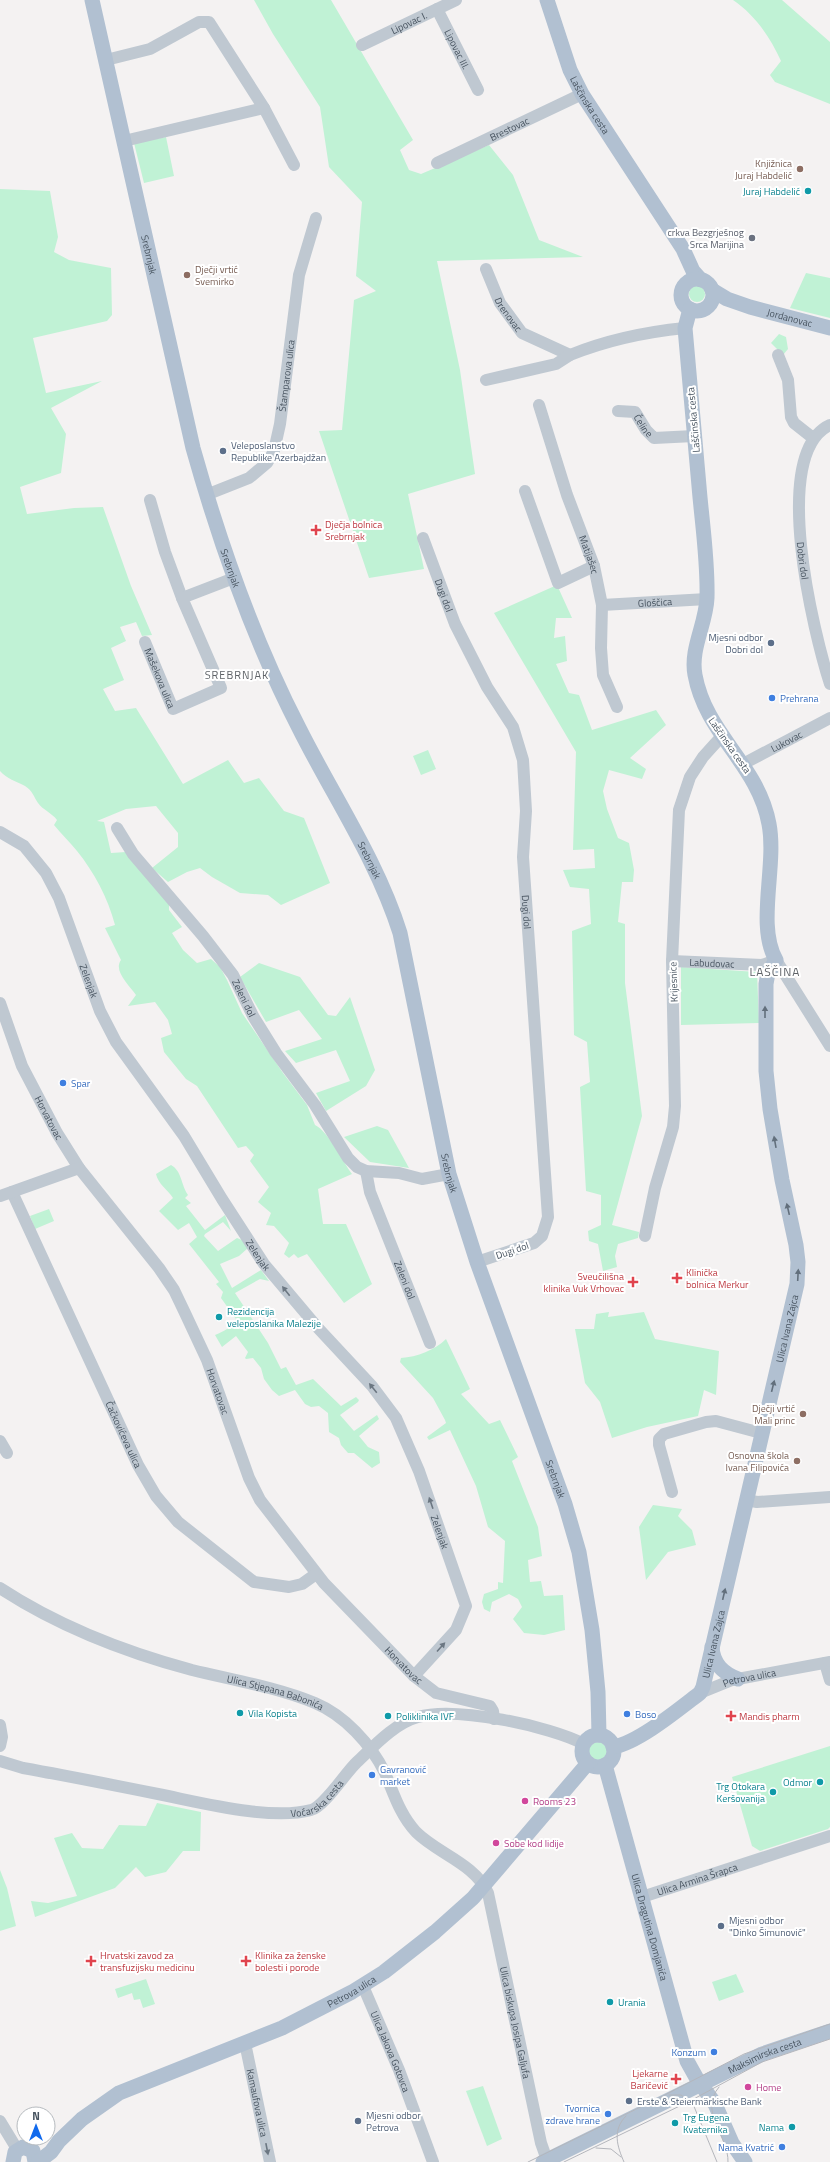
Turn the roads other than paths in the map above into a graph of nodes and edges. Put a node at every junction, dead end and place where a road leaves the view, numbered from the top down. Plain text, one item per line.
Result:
1 (92, 0) edge
2 (456, 0) edge
3 (547, 0) edge
4 (437, 9) junction
5 (362, 45) dead end
6 (106, 60) junction
7 (478, 90) dead end
8 (582, 94) junction
9 (264, 108) junction
10 (124, 141) junction
11 (437, 164) dead end
12 (294, 165) dead end
13 (316, 218) dead end
14 (678, 242) junction
15 (486, 269) dead end
16 (707, 285) junction
17 (684, 286) junction
18 (708, 306) junction
19 (690, 308) junction
20 (750, 308) junction
21 (685, 328) junction
22 (830, 328) edge
23 (570, 355) junction
24 (778, 355) dead end
25 (486, 380) dead end
26 (539, 405) dead end
27 (618, 411) dead end
28 (830, 425) edge
29 (694, 436) junction
30 (813, 438) junction
31 (525, 491) dead end
32 (206, 494) junction
33 (150, 500) dead end
34 (423, 538) dead end
35 (594, 566) junction
36 (234, 578) junction
37 (182, 598) junction
38 (707, 599) junction
39 (602, 605) junction
40 (145, 642) dead end
41 (830, 684) edge
42 (617, 707) dead end
43 (830, 718) edge
44 (721, 737) junction
45 (743, 764) junction
46 (117, 828) dead end
47 (0, 832) edge
48 (776, 960) junction
49 (672, 961) junction
50 (0, 1003) edge
51 (830, 1046) edge
52 (79, 1168) junction
53 (366, 1171) junction
54 (449, 1174) junction
55 (12, 1192) junction
56 (0, 1196) edge
57 (645, 1236) dead end
58 (477, 1262) junction
59 (430, 1343) dead end
60 (761, 1433) junction
61 (0, 1441) edge
62 (7, 1453) dead end
63 (672, 1492) dead end
64 (830, 1497) edge
65 (746, 1500) junction
66 (316, 1574) junction
67 (0, 1588) edge
68 (712, 1646) junction
69 (827, 1663) edge
70 (414, 1676) junction
71 (738, 1679) junction
72 (830, 1680) edge
73 (700, 1693) junction
74 (494, 1719) junction
75 (0, 1725) edge
76 (599, 1735) junction
77 (584, 1744) junction
78 (0, 1746) edge
79 (613, 1747) junction
80 (370, 1750) junction
81 (0, 1761) edge
82 (588, 1763) junction
83 (605, 1765) junction
84 (830, 1836) edge
85 (484, 1886) junction
86 (642, 1897) junction
87 (363, 1986) junction
88 (830, 2031) edge
89 (245, 2043) junction
90 (701, 2085) junction
91 (0, 2121) edge
92 (59, 2142) junction
93 (732, 2142) junction
94 (19, 2153) edge
95 (545, 2161) edge
96 (37, 2162) edge
97 (270, 2162) edge
98 (433, 2162) edge
99 (734, 2162) edge
100 (745, 2162) edge

1 - 6 main road, Srebrnjak
2 - 4 street, Lipovac I.
3 - 8 main road, Laščinska cesta
4 - 5 street, Lipovac I.
4 - 7 street, Lipovac III.
6 - 9 street
6 - 10 main road, Srebrnjak
8 - 11 street, Brestovac
8 - 14 main road, Laščinska cesta
9 - 10 street
9 - 12 street
10 - 32 main road, Srebrnjak
13 - 32 street, Štamparova ulica
14 - 16 main road, Laščinska cesta
14 - 17 main road, Laščinska cesta
15 - 23 street, Drenovac
16 - 17 main road
16 - 18 main road
16 - 20 main road, Jordanovac
17 - 19 main road
18 - 19 main road
18 - 20 main road, Jordanovac
19 - 21 main road, Laščinska cesta
20 - 22 main road, Jordanovac
21 - 23 street
21 - 29 main road, Laščinska cesta
23 - 25 street
24 - 30 street
26 - 35 street, Matijašec
27 - 29 street, Čeline
28 - 30 street, Dobri dol
29 - 38 main road, Laščinska cesta
30 - 41 street, Dobri dol
31 - 35 street
32 - 36 main road, Srebrnjak
33 - 37 street, Mašekova ulica
34 - 58 street, Dugi dol
35 - 39 street, Matijašec
36 - 37 street
36 - 54 main road, Srebrnjak
37 - 40 street, Mašekova ulica
38 - 39 street, Gloščica
38 - 44 main road, Laščinska cesta
39 - 42 street, Matijašec
43 - 45 street, Lukovac
44 - 45 main road, Laščinska cesta
44 - 49 street, Krijesnice
45 - 48 main road, Laščinska cesta
46 - 53 street, Zeleni dol
70 -> 47 street, Zelenjak
48 - 49 street, Labudovac
48 - 51 street, Laščinska cesta
60 -> 48 main road, Ulica Ivana Zajca
49 - 57 street, Krijesnice
50 - 52 street, Horvatovac
52 - 55 street
52 - 66 street, Horvatovac
53 - 54 street
53 - 59 street, Zeleni dol
54 - 58 main road, Srebrnjak
55 - 56 street
55 - 66 street, Čačkovićeva ulica
58 - 76 main road, Srebrnjak
60 - 63 street
60 - 65 main road, Ulica Ivana Zajca
61 - 62 street
64 - 65 street
68 -> 65 main road, Ulica Ivana Zajca
66 - 70 street, Horvatovac
67 - 80 street, Ulica Stjepana Babonića
68 - 71 main road
68 - 73 main road, Ulica Ivana Zajca
69 - 71 street, Petrova ulica
69 - 72 street
70 - 74 street, Horvatovac
71 - 73 street, Petrova ulica
73 - 79 main road, Petrova ulica
74 - 77 street, Voćarska cesta
74 - 80 street, Voćarska cesta
75 - 78 street
76 - 77 main road
76 - 79 main road
77 - 82 main road
79 - 83 main road
80 - 81 street, Voćarska cesta
80 - 85 street, Ulica Stjepana Babonića
82 - 83 main road
82 - 85 main road, Petrova ulica
83 - 86 main road, Ulica Dragutina Domjanića
84 - 86 street, Ulica Armina Šrapca
85 - 87 main road, Petrova ulica
85 - 95 street, Ulica biskupa Josipa Galjufa
86 - 90 main road, Ulica Dragutina Domjanića
87 - 89 main road, Petrova ulica
87 - 98 street, Ulica Jakova Gotovca
88 - 90 main road, Maksimirska cesta
89 - 92 main road, Petrova ulica
89 -> 97 street, Kamaufova ulica
90 - 93 main road
90 - 95 main road
91 - 94 street
92 - 94 main road
92 - 96 main road, Petrova ulica
93 - 99 main road
93 - 100 main road
94 - 96 main road

